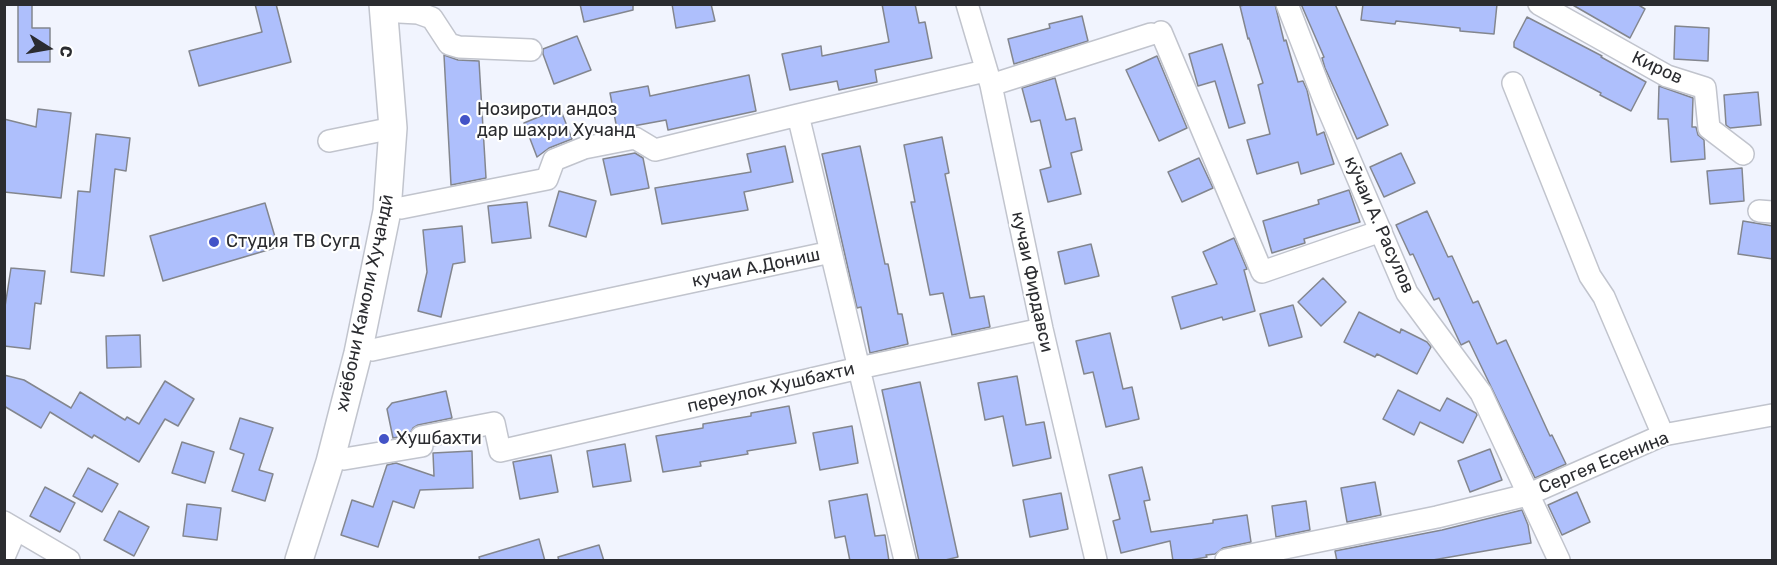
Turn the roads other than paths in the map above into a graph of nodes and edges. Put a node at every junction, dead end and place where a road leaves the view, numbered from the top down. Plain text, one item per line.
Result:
1 (967, 4) edge
2 (1287, 4) edge
3 (1539, 4) edge
4 (393, 7) edge
5 (531, 50) dead end
6 (988, 78) junction
7 (1513, 82) dead end
8 (798, 115) junction
9 (393, 128) junction
10 (329, 141) dead end
11 (1743, 154) dead end
12 (401, 208) junction
13 (1380, 231) junction
14 (831, 252) junction
15 (1042, 329) junction
16 (372, 350) junction
17 (859, 368) junction
18 (1773, 415) edge
19 (1663, 435) junction
20 (344, 459) junction
21 (1527, 495) junction
22 (10, 526) edge
23 (4, 557) edge
24 (69, 561) edge
25 (299, 561) edge
26 (312, 561) edge
27 (905, 561) edge
28 (1096, 561) edge
29 (1226, 561) edge
30 (1559, 561) edge

1 - 6 street, кучаи Фирдавси
2 - 13 street, кӯчаи А. Расулов
3 - 11 street, Киров
4 - 5 street
4 - 9 main road, хиёбони Камоли Хуҷандӣ
4 - 12 main road, хиёбони Камоли Хуҷандӣ
6 - 8 street
6 - 13 street
6 - 15 street, кучаи Фирдавси
7 - 19 street
8 - 12 street
8 - 14 street
9 - 10 street
9 - 25 main road, хиёбони Камоли Хуҷандӣ
12 - 16 main road, хиёбони Камоли Хуҷандӣ
13 - 21 street, кӯчаи А. Расулов
14 - 16 street, кучаи А.Дониш
14 - 17 street, кучаи А.Дониш
15 - 17 street, переулок Хушбахти
15 - 28 street, кучаи Фирдавси
16 - 20 main road, хиёбони Камоли Хуҷандӣ
17 - 20 street, переулок Хушбахти
17 - 27 street, кучаи А.Дониш
18 - 19 street, Сергея Есенина
19 - 21 street, Сергея Есенина
20 - 26 main road, хиёбони Камоли Хуҷандӣ
21 - 29 street, Сергея Есенина
21 - 30 street, кӯчаи А. Расулов
22 - 23 street
22 - 24 street

